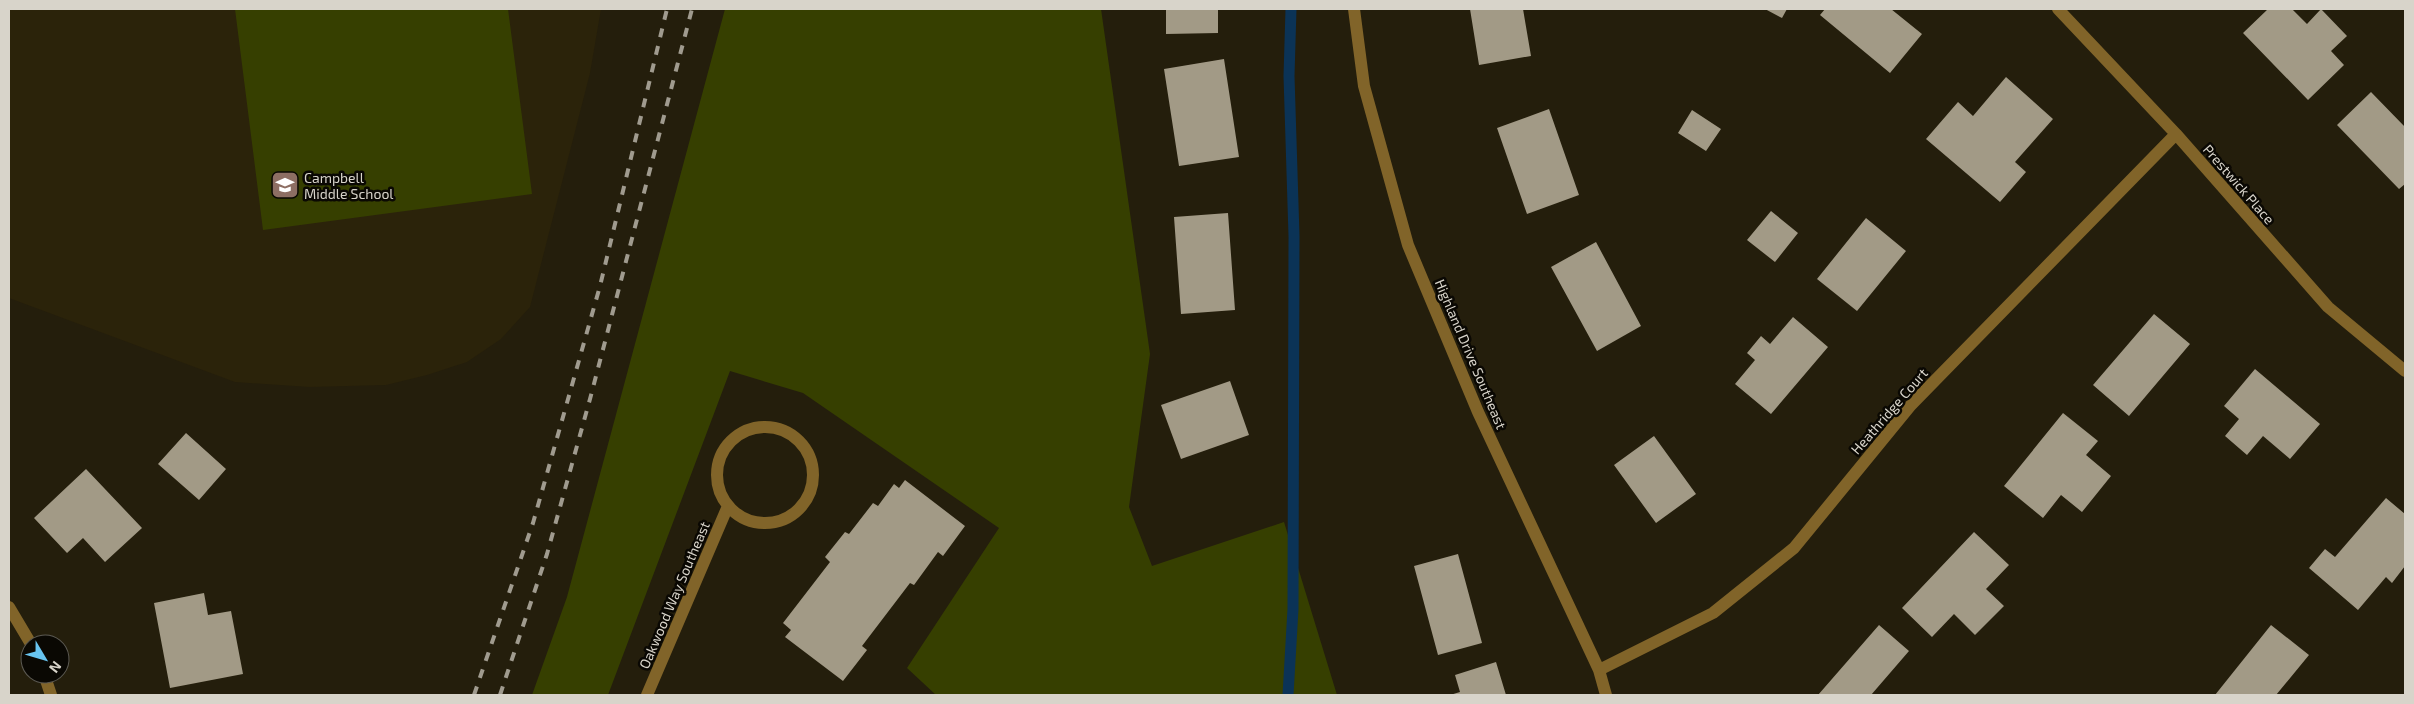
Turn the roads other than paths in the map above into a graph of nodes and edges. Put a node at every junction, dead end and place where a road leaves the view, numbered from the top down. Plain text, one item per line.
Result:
1 (1354, 9) edge
2 (2058, 9) edge
3 (2176, 134) junction
4 (2405, 371) edge
5 (728, 506) junction
6 (9, 607) edge
7 (25, 634) edge
8 (1598, 670) junction
9 (647, 695) edge
10 (1606, 695) edge

1 - 8 street, Highland Drive Southeast
2 - 3 street, Prestwick Place
3 - 4 street, Prestwick Place
3 - 8 street, Heathridge Court
5 - 5 street
5 - 9 street, Oakwood Way Southeast
6 - 7 street
8 - 10 street, Highland Drive Southeast

